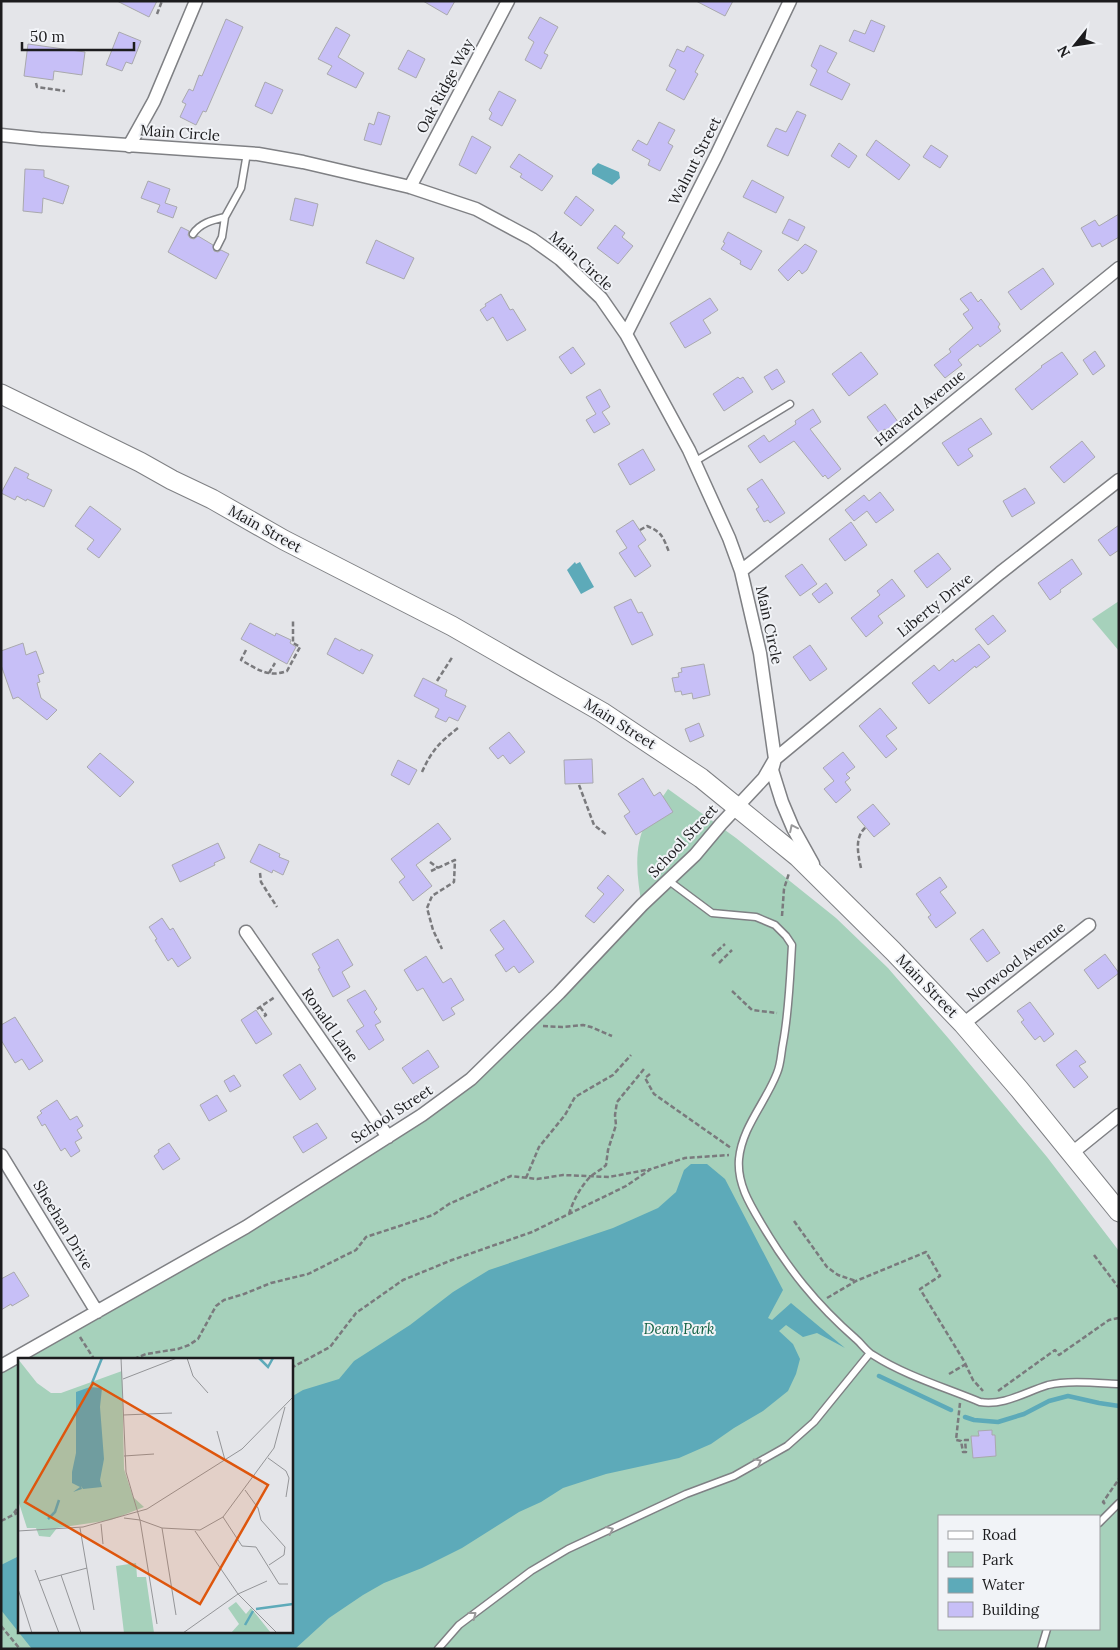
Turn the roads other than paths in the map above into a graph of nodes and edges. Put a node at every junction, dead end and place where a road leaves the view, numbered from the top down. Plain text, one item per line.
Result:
1 (196, 1) edge
2 (508, 1) edge
3 (790, 1) edge
4 (1, 135) edge
5 (129, 146) junction
6 (247, 153) junction
7 (410, 187) junction
8 (225, 217) junction
9 (193, 234) dead end
10 (217, 247) dead end
11 (1119, 268) edge
12 (626, 334) junction
13 (3, 397) edge
14 (790, 404) dead end
15 (694, 462) junction
16 (1119, 480) edge
17 (741, 571) junction
18 (774, 759) junction
19 (736, 808) junction
20 (669, 881) junction
21 (827, 885) junction
22 (1089, 926) dead end
23 (246, 932) dead end
24 (963, 1024) junction
25 (1119, 1115) edge
26 (388, 1137) junction
27 (1072, 1153) junction
28 (1, 1155) edge
29 (1119, 1212) edge
30 (97, 1312) junction
31 (870, 1353) junction
32 (1, 1366) edge
33 (1119, 1384) edge
34 (1119, 1504) edge
35 (1100, 1522) edge
36 (1047, 1630) edge
37 (438, 1649) edge
38 (1041, 1649) edge

1 - 5 street
2 - 7 street, Oak Ridge Way
3 - 12 street, Walnut Street
4 - 5 street, Main Circle
5 - 6 street, Main Circle
6 - 7 street, Main Circle
6 - 8 lane
7 - 12 street, Main Circle
8 - 9 lane
8 - 10 lane
11 - 17 street, Harvard Avenue
12 - 15 street, Main Circle
13 - 19 main road, Main Street
14 - 15 lane
15 - 17 street, Main Circle
16 - 18 street, Liberty Drive
17 - 18 street, Main Circle
18 - 19 street
21 -> 18 street, Main Circle
19 - 20 street, School Street
19 - 21 main road, Main Street
20 - 26 street, School Street
20 - 31 lane
21 - 24 main road, Main Street
22 - 24 street, Norwood Avenue
23 - 26 street, Ronald Lane
24 - 27 main road, Main Street
25 - 27 street
26 - 30 street, School Street
27 - 29 main road, Main Street
28 - 30 street, Sheehan Drive
30 - 32 street, School Street
31 - 33 lane
37 -> 31 lane
34 - 35 lane
36 - 38 lane

